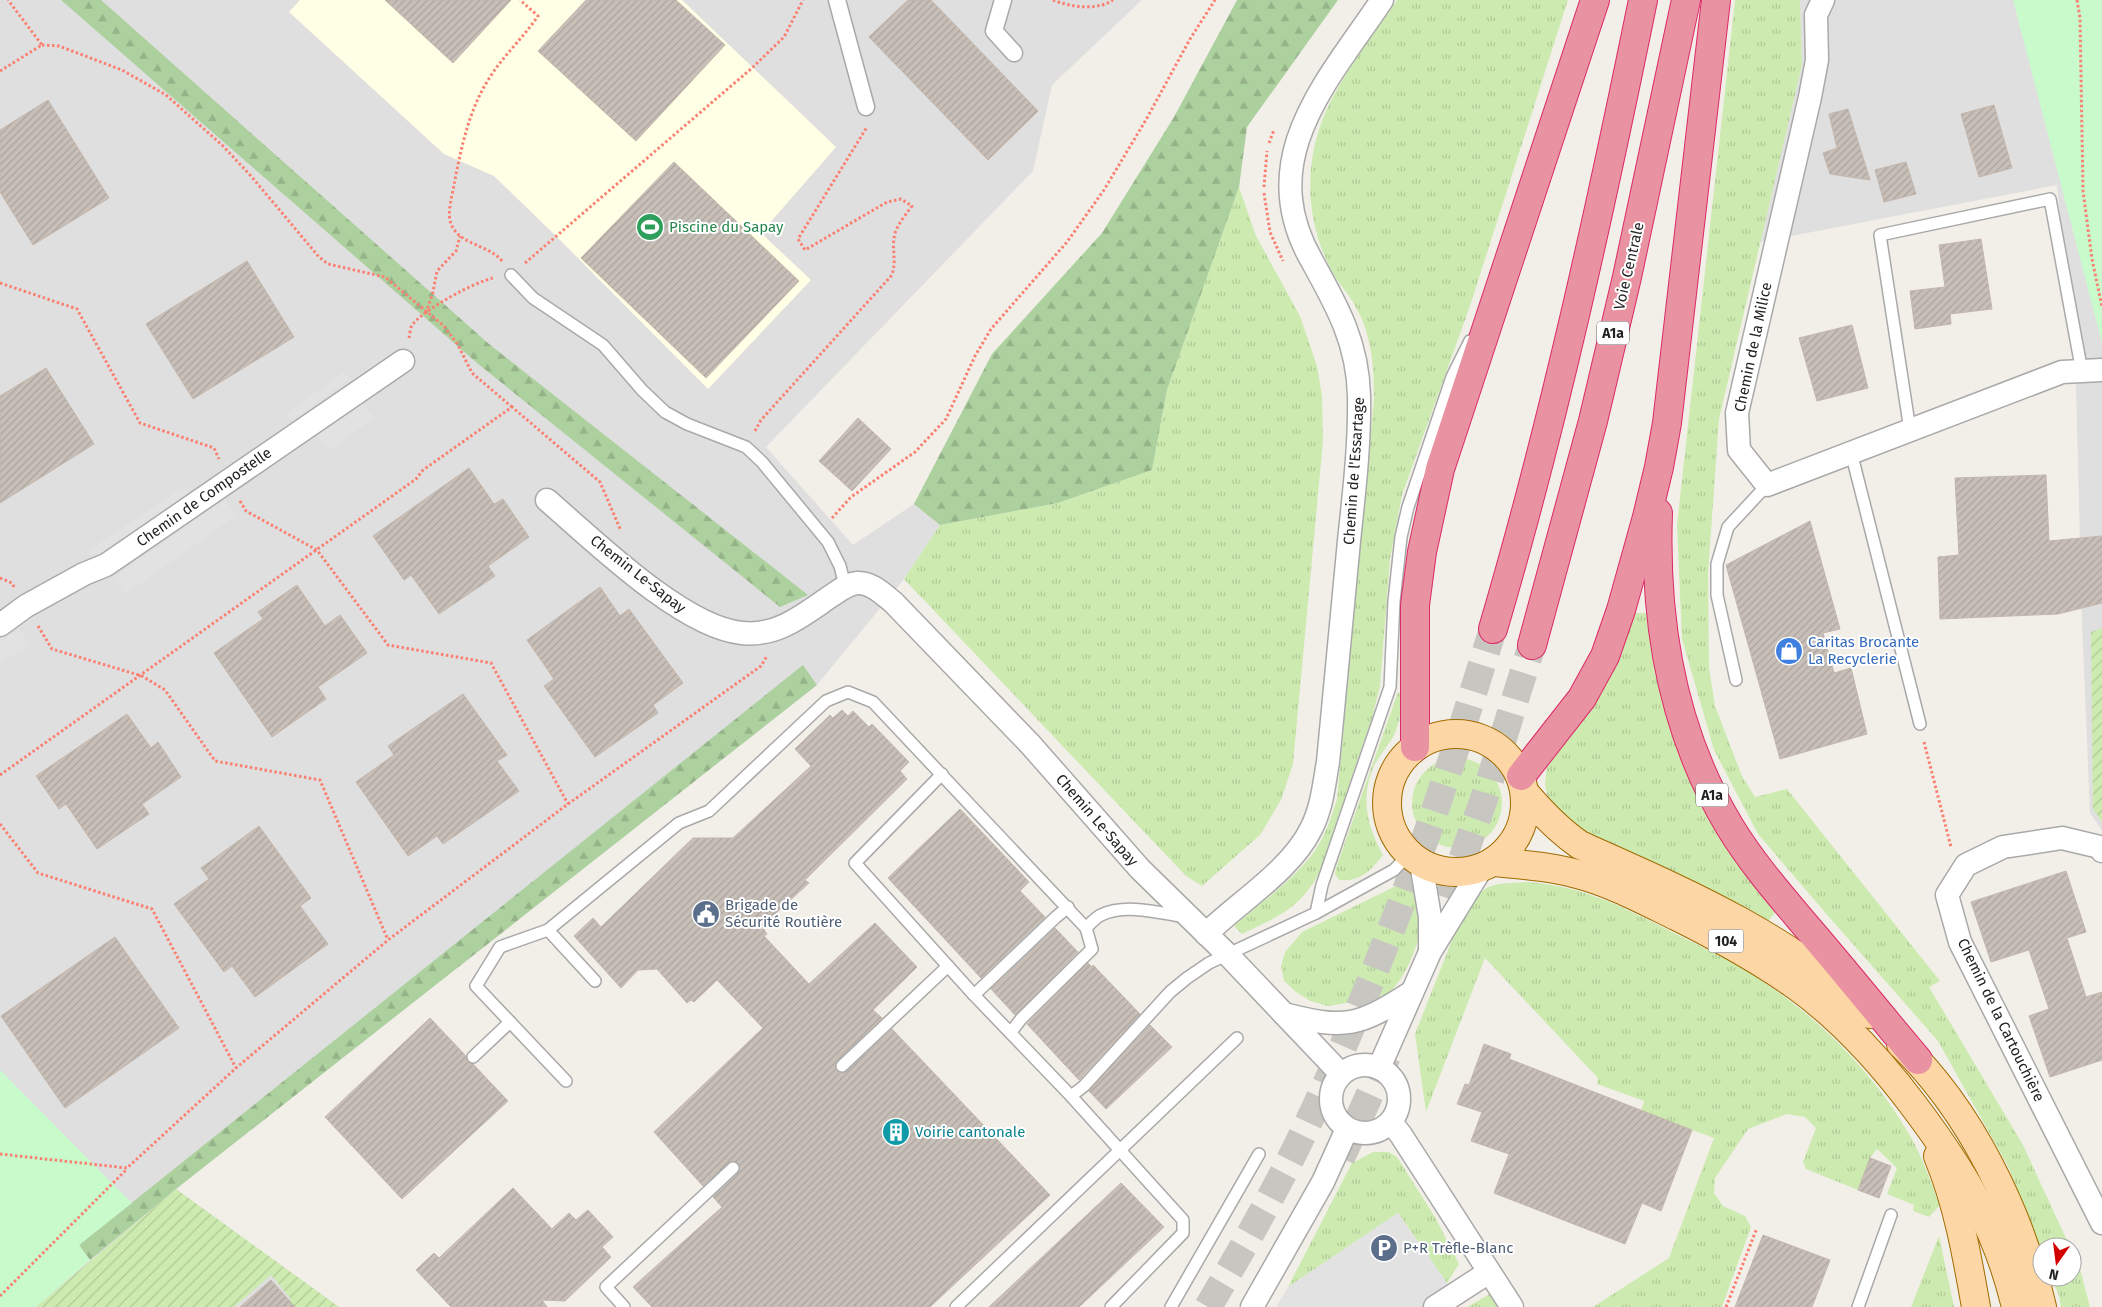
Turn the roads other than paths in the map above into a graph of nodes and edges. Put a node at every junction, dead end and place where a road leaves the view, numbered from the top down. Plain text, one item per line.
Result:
1 (838, 0) edge
2 (1003, 0) edge
3 (1382, 0) edge
4 (1595, 0) edge
5 (1643, 0) edge
6 (1686, 0) edge
7 (1716, 0) edge
8 (1823, 0) edge
9 (1014, 53) dead end
10 (866, 107) road end
11 (1506, 270) junction
12 (511, 275) road end
13 (403, 361) road end
14 (2092, 371) edge
15 (1910, 430) junction
16 (1852, 452) junction
17 (1659, 467) junction
18 (1767, 485) junction
19 (547, 500) dead end
20 (845, 586) junction
21 (0, 625) edge
22 (1493, 629) tunnel mouth
23 (1532, 645) tunnel mouth
24 (1736, 680) dead end
25 (1920, 724) road end
26 (1415, 748) junction
27 (942, 774) junction
28 (1523, 785) junction
29 (2102, 851) edge
30 (1415, 859) junction
31 (1488, 865) junction
32 (1068, 907) junction
33 (1316, 913) junction
34 (1190, 917) junction
35 (1086, 928) junction
36 (548, 930) junction
37 (1206, 934) junction
38 (1430, 952) junction
39 (1228, 955) junction
40 (948, 966) junction
41 (596, 981) dead end
42 (1412, 992) junction
43 (974, 995) junction
44 (1284, 1014) junction
45 (510, 1022) junction
46 (1011, 1032) junction
47 (1237, 1038) dead end
48 (473, 1057) dead end
49 (1918, 1060) junction
50 (842, 1066) dead end
51 (1379, 1068) junction
52 (1341, 1074) junction
53 (566, 1081) dead end
54 (1071, 1096) junction
55 (1911, 1101) junction
56 (1391, 1122) junction
57 (1347, 1129) junction
58 (1119, 1150) junction
59 (1259, 1154) dead end
60 (733, 1168) dead end
61 (1891, 1215) dead end
62 (2102, 1223) edge
63 (1489, 1272) junction
64 (624, 1307) edge
65 (956, 1307) edge
66 (1111, 1307) edge
67 (1170, 1307) edge
68 (1252, 1307) edge
69 (1435, 1307) edge
70 (1512, 1307) edge
71 (1858, 1307) edge
72 (1976, 1307) edge
73 (2016, 1307) edge
74 (2042, 1307) edge

1 - 10 street
2 - 9 street
3 - 37 street, Chemin de l'Essartage
4 - 11 highway
5 - 22 highway
6 - 23 highway, Voie Centrale / A1a
7 - 17 highway, A1a
8 - 18 street, Chemin de la Milice
11 - 26 highway
11 - 33 lane
12 - 20 lane
13 - 21 street, Chemin de Compostelle
14 - 15 street
14 - 15 lane
15 - 16 street
16 - 18 street
16 - 25 lane
17 - 28 highway, A1a
17 - 49 highway, A1a
18 - 24 lane
19 - 20 street, Chemin Le-Sapay
20 - 34 street, Chemin Le-Sapay
26 - 28 main road
26 - 30 main road
27 - 32 lane
27 - 36 lane
27 - 40 lane
28 - 31 main road
28 - 49 main road, 104
29 - 62 street, Chemin de la Cartouchière
30 - 31 main road
30 - 33 lane
30 - 38 street
31 - 38 street
31 - 55 main road, 104
32 - 35 lane
32 - 43 lane
33 - 39 lane
34 - 35 lane
34 - 37 street, Chemin Le-Sapay
35 - 46 lane
36 - 41 lane
36 - 45 lane
37 - 39 street, Chemin Le-Sapay
38 - 42 street
39 - 44 street, Chemin Le-Sapay
39 - 54 lane
40 - 43 lane
40 - 50 lane
42 - 44 street
42 - 51 street
43 - 46 lane
44 - 52 street, Chemin Le-Sapay
45 - 48 lane
45 - 53 lane
46 - 54 lane
47 - 58 lane
49 - 74 main road, 104
51 - 52 street
51 - 56 street
52 - 57 street
54 - 58 lane
55 - 72 main road
55 - 73 main road, 104
56 - 57 street
56 - 63 street
57 - 68 street
58 - 65 lane
58 - 66 lane
59 - 67 lane
60 - 64 lane
61 - 71 lane
63 - 69 street
63 - 70 street

